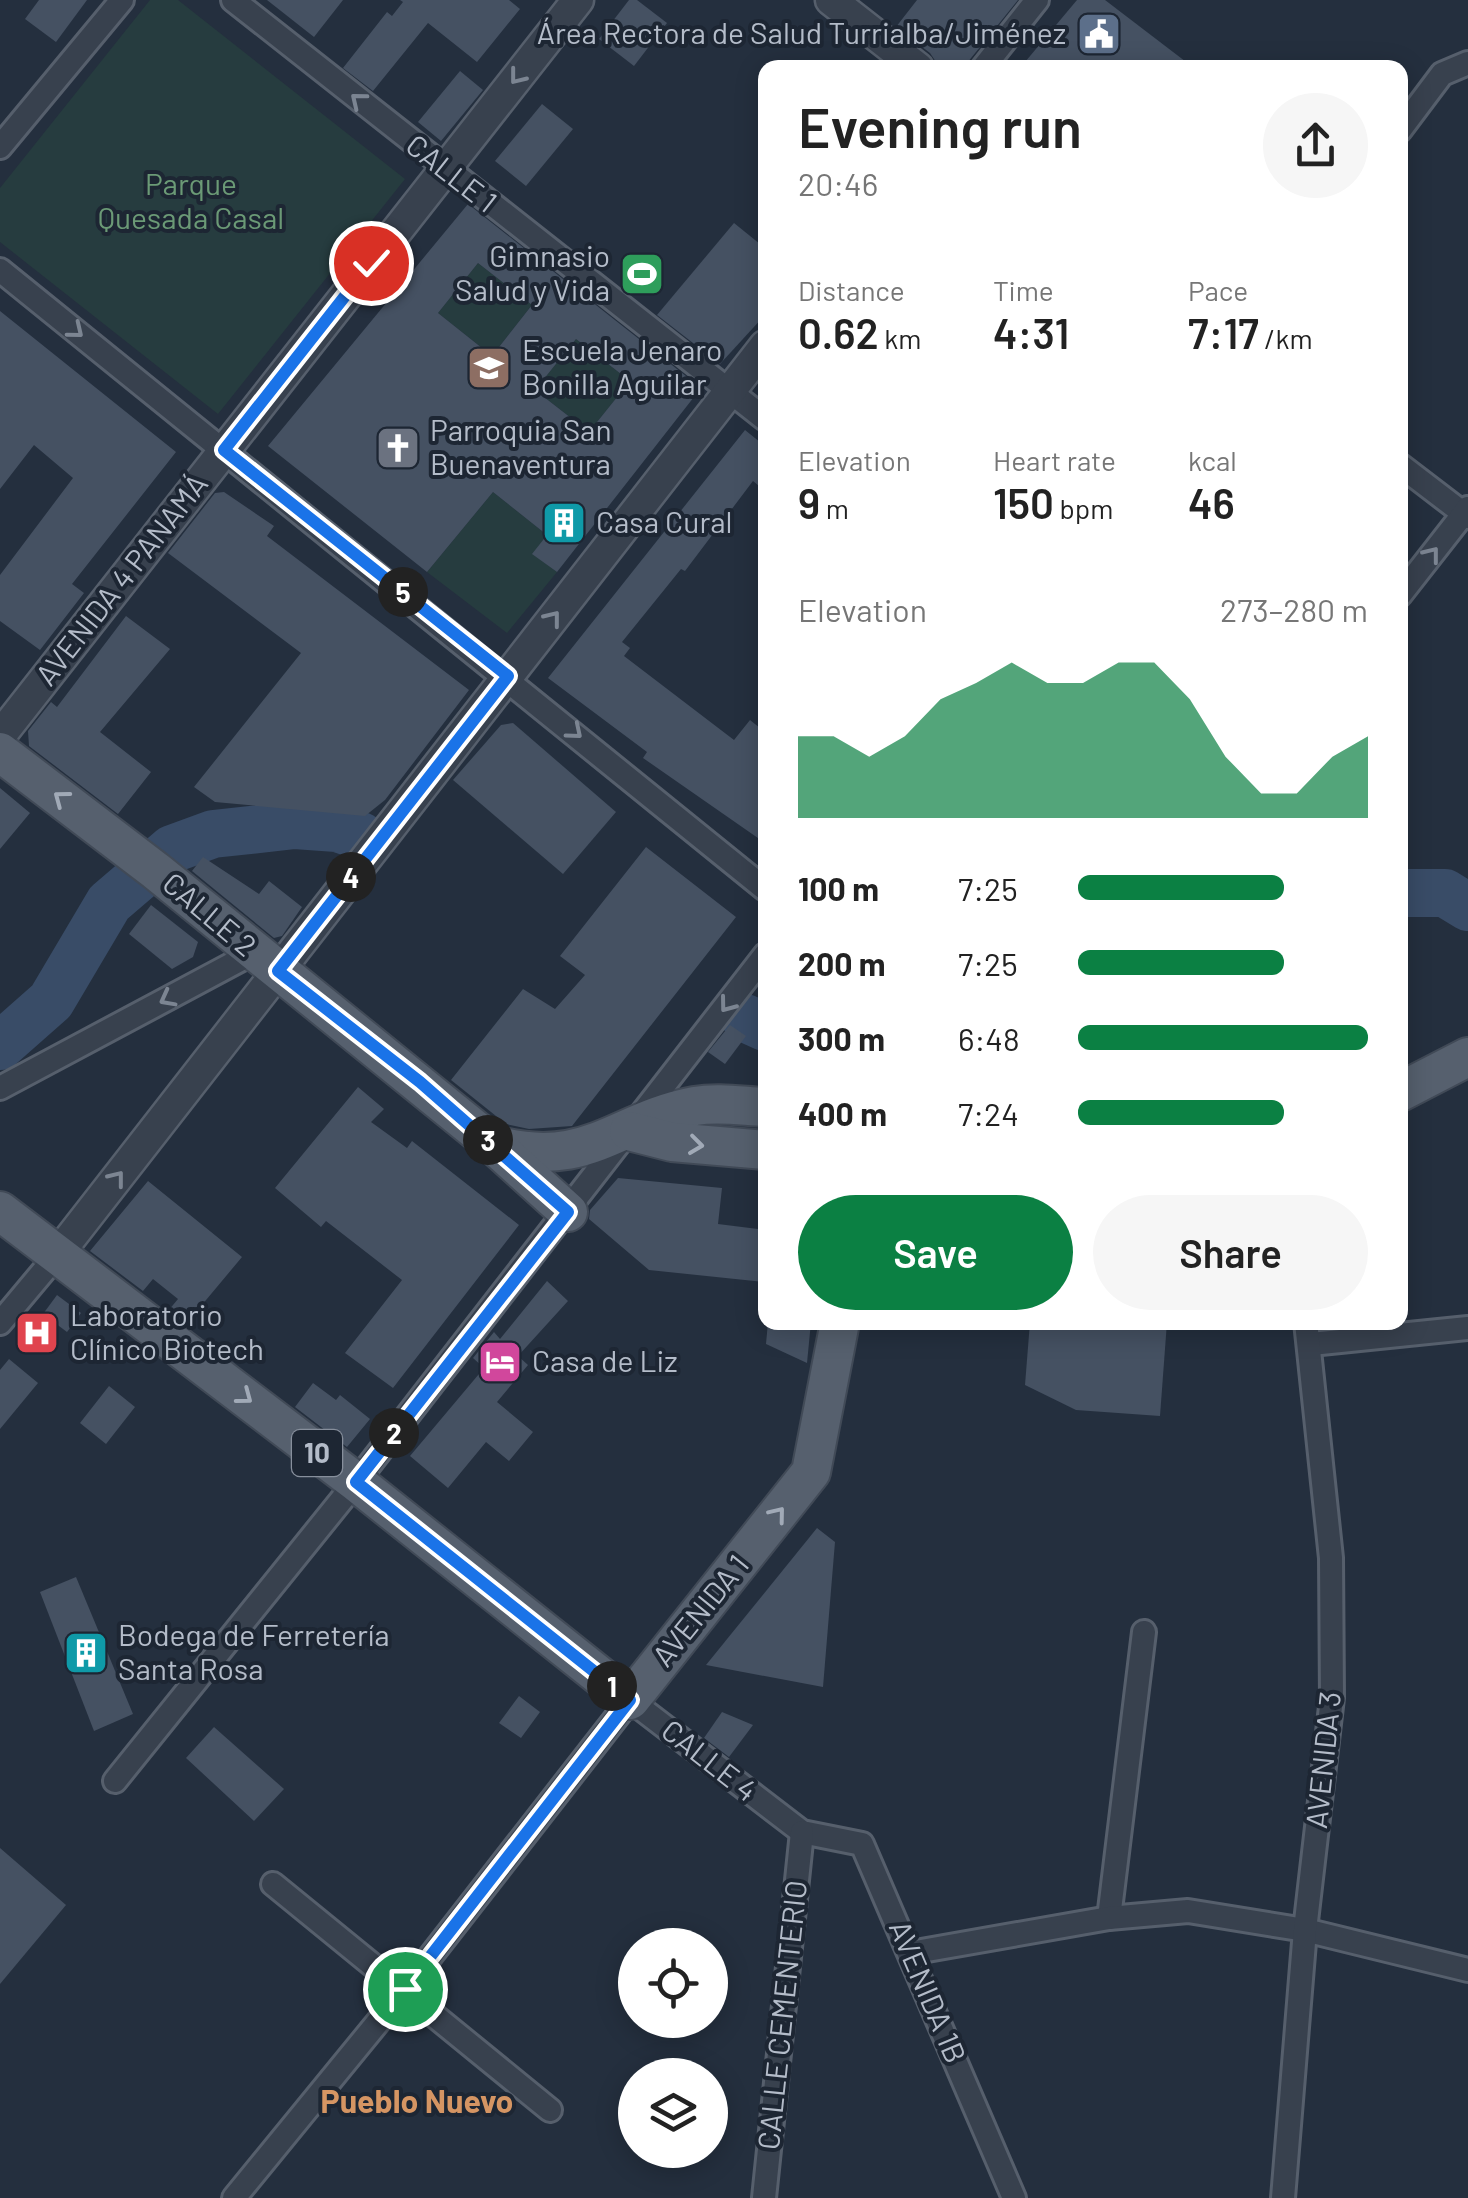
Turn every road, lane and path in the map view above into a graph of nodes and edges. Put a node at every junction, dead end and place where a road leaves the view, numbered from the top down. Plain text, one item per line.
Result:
1 (122, 0) edge
2 (233, 0) edge
3 (578, 0) edge
4 (831, 0) edge
5 (1038, 0) edge
6 (908, 60) edge
7 (989, 60) edge
8 (1468, 63) edge
9 (1408, 119) edge
10 (0, 148) edge
11 (444, 170) junction
12 (0, 270) edge
13 (758, 355) edge
14 (730, 392) junction
15 (758, 414) edge
16 (224, 450) junction
17 (1408, 471) edge
18 (1467, 513) edge
19 (1408, 585) edge
20 (508, 676) junction
21 (0, 736) edge
22 (0, 752) edge
23 (758, 883) edge
24 (266, 962) junction
25 (758, 964) edge
26 (690, 1054) junction
27 (1468, 1056) edge
28 (0, 1088) edge
29 (1408, 1088) edge
30 (758, 1107) edge
31 (673, 1114) junction
32 (629, 1131) junction
33 (494, 1145) junction
34 (758, 1149) edge
35 (0, 1211) edge
36 (568, 1212) junction
37 (57, 1256) junction
38 (0, 1323) edge
39 (1468, 1328) edge
40 (839, 1330) edge
41 (1404, 1330) edge
42 (1408, 1330) edge
43 (1308, 1333) edge
44 (356, 1482) junction
45 (1144, 1632) dead end
46 (630, 1700) junction
47 (116, 1780) dead end
48 (802, 1832) junction
49 (273, 1884) dead end
50 (1108, 1918) junction
51 (1305, 1930) junction
52 (910, 1953) junction
53 (1468, 1970) edge
54 (405, 1989) junction
55 (550, 2110) dead end
56 (234, 2198) edge
57 (764, 2198) edge
58 (1014, 2198) edge
59 (1283, 2198) edge

1 - 10 street
11 -> 2 street, CALLE 1
3 -> 11 street, AVENIDA 4 PANAMÁ
4 - 6 street
5 - 7 street
8 - 9 street
11 - 14 street, CALLE 1
11 - 16 street, AVENIDA 4 PANAMÁ
12 -> 16 street
13 - 14 street
14 - 15 street, CALLE 1
20 -> 14 street
16 - 20 street
16 - 21 street, AVENIDA 4 PANAMÁ
17 - 18 street
19 -> 18 street
20 -> 23 street
20 - 24 street
24 -> 22 main road, CALLE 2
24 -> 28 street
24 - 33 main road, CALLE 2
37 -> 24 street
25 -> 26 street
26 - 31 street
26 - 32 street
27 - 29 main road
30 - 31 main road
31 - 32 main road
32 - 33 main road
32 -> 34 main road
32 - 36 street
33 - 36 main road, CALLE 2
35 - 37 main road, CALLE 4 / 10
36 - 44 street
37 - 38 street
37 -> 44 main road, CALLE 4 / 10
39 - 42 street
46 -> 40 main road, AVENIDA 1
41 - 43 street
43 - 51 street, AVENIDA 3
44 - 46 main road, CALLE 4 / 10
44 - 47 street
45 - 50 street
46 - 48 street, CALLE 4
46 - 54 street, AVENIDA 1
48 - 52 street, AVENIDA 1B
48 - 57 street, CALLE CEMENTERIO
49 - 54 street
50 - 51 street
50 - 52 street
51 - 53 street
51 - 59 street, AVENIDA 3
52 - 58 street, AVENIDA 1B
54 - 55 street
54 - 56 street, AVENIDA 1

